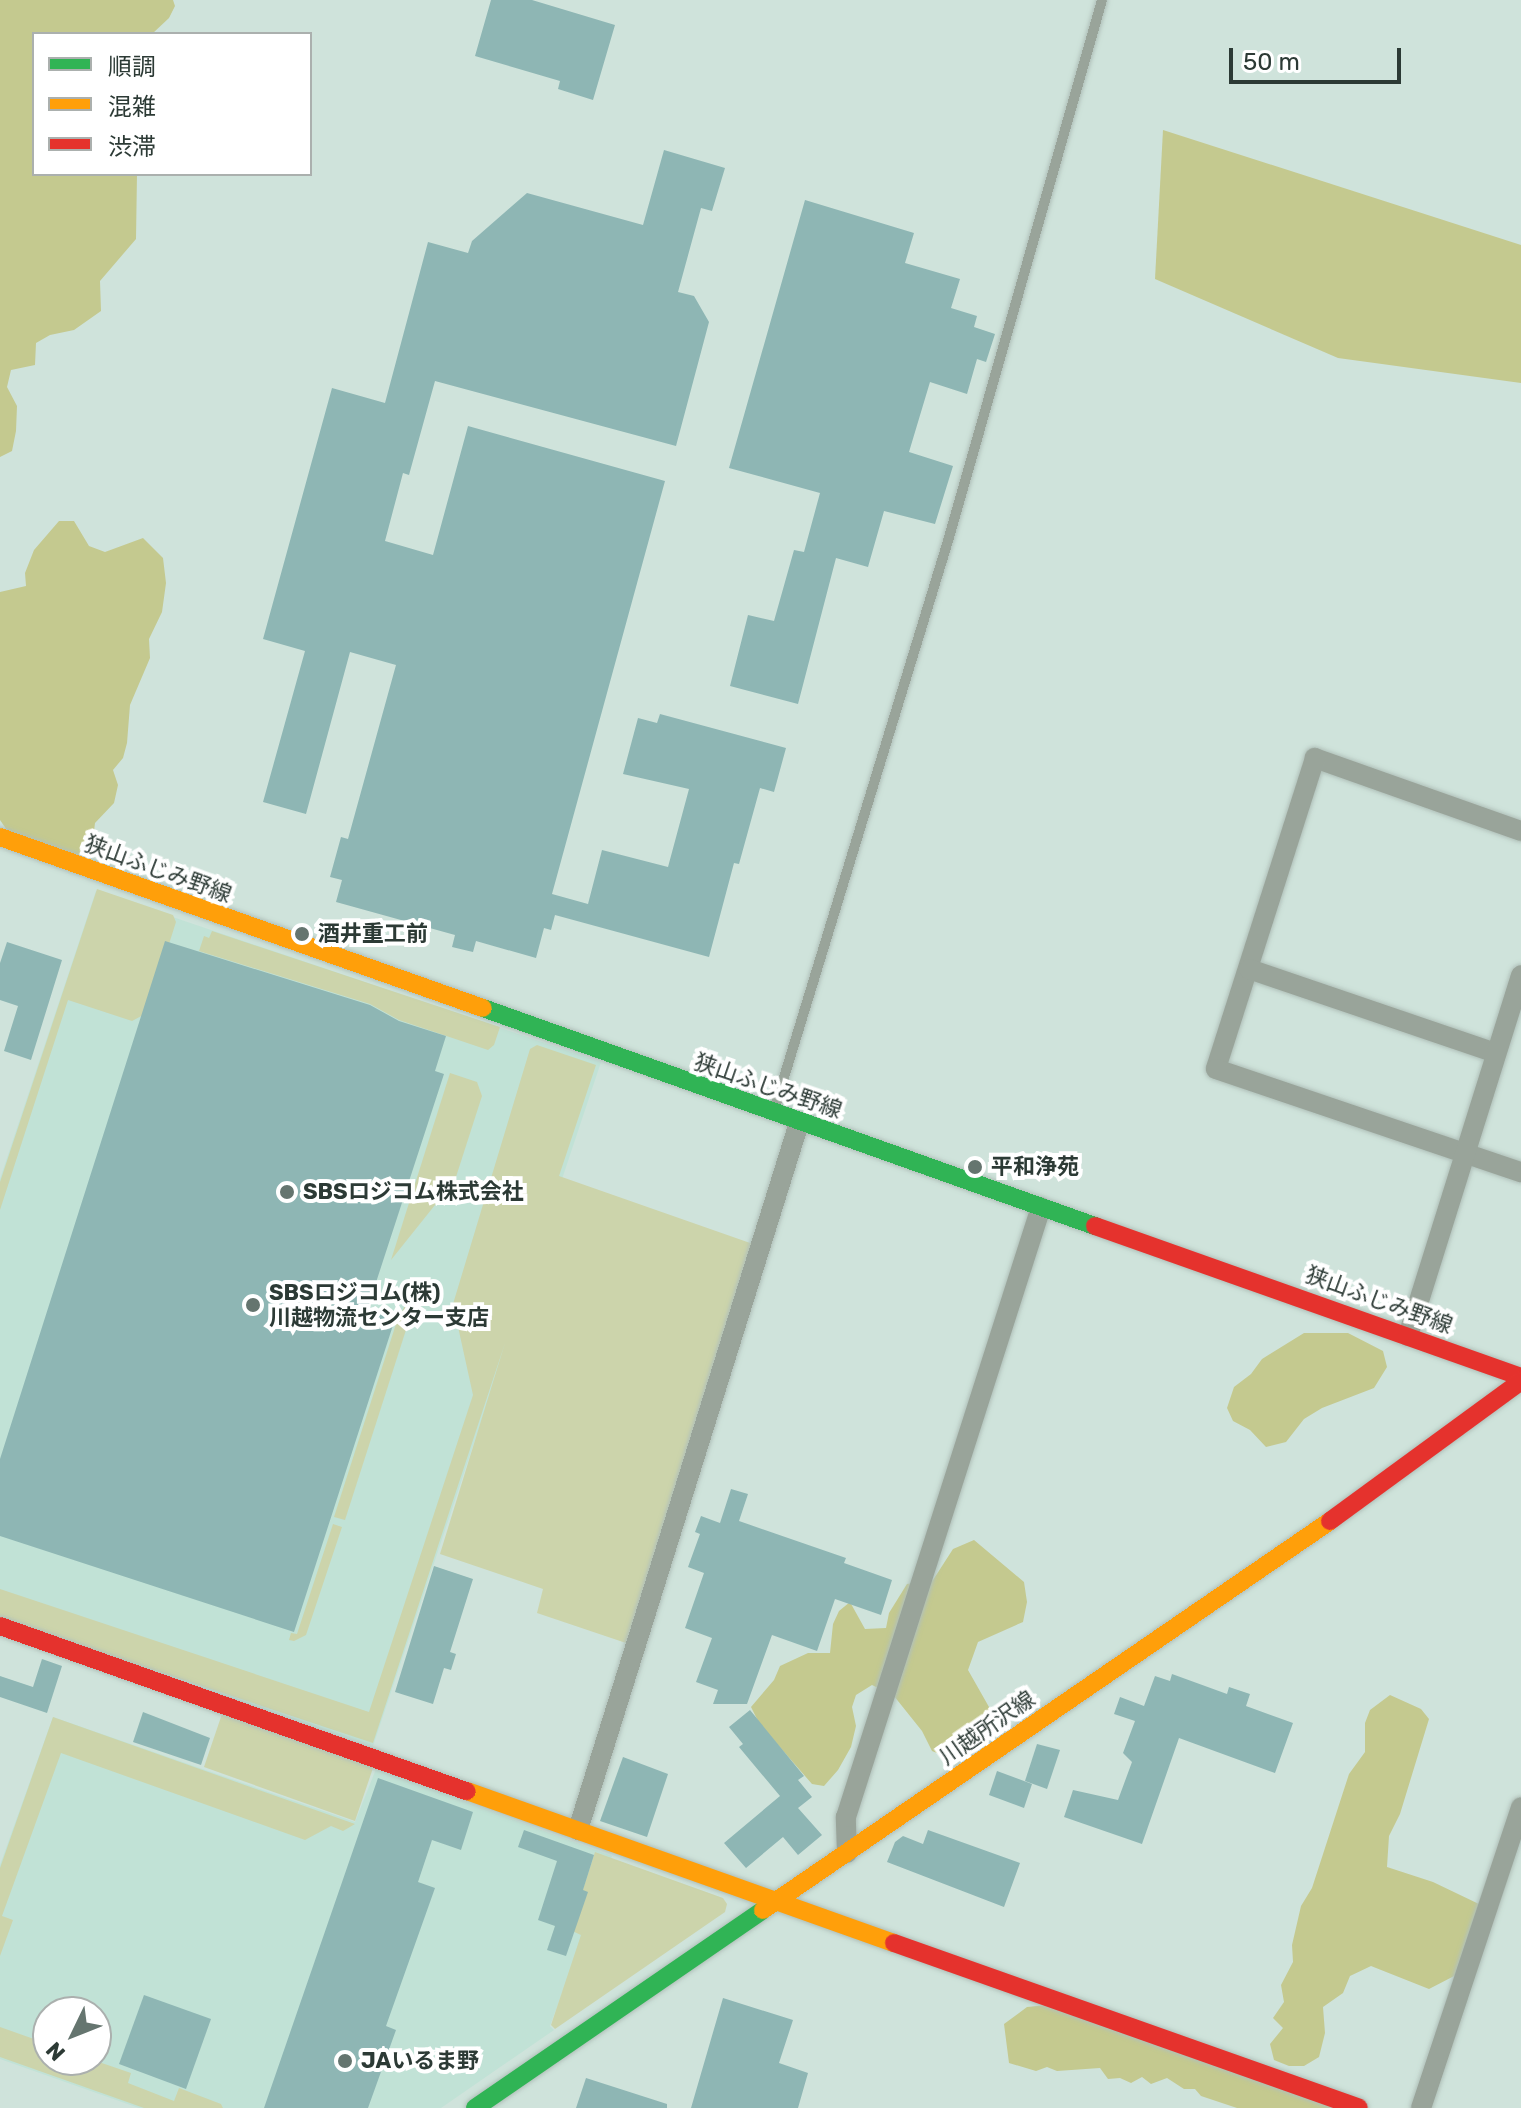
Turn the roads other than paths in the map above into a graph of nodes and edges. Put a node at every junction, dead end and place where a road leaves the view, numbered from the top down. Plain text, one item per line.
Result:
1 (1102, 0) edge
2 (1521, 831) edge
3 (0, 837) edge
4 (1249, 969) junction
5 (1521, 975) edge
6 (1496, 1053) junction
7 (773, 1113) junction
8 (799, 1123) junction
9 (1466, 1153) junction
10 (1521, 1172) edge
11 (1041, 1207) junction
12 (1408, 1336) junction
13 (1521, 1379) edge
14 (0, 1626) edge
15 (1521, 1807) edge
16 (578, 1830) junction
17 (847, 1853) junction
18 (776, 1901) junction
19 (475, 2108) edge
20 (1359, 2108) edge
21 (1421, 2108) edge

1 - 7 lane
2 - 4 street
3 - 7 main road, 狭山ふじみ野線
4 - 6 street
4 - 9 street
5 - 6 street
6 - 9 street
7 - 8 main road, 狭山ふじみ野線
8 - 11 main road, 狭山ふじみ野線
8 - 16 street
9 - 10 street
9 - 12 street
11 - 12 main road, 狭山ふじみ野線
11 - 17 street
12 - 13 main road, 狭山ふじみ野線
13 - 17 main road, 川越所沢線
14 - 16 main road
15 - 21 street
16 - 18 main road
17 - 18 main road, 川越所沢線
18 - 19 main road, 川越所沢線
18 - 20 main road

